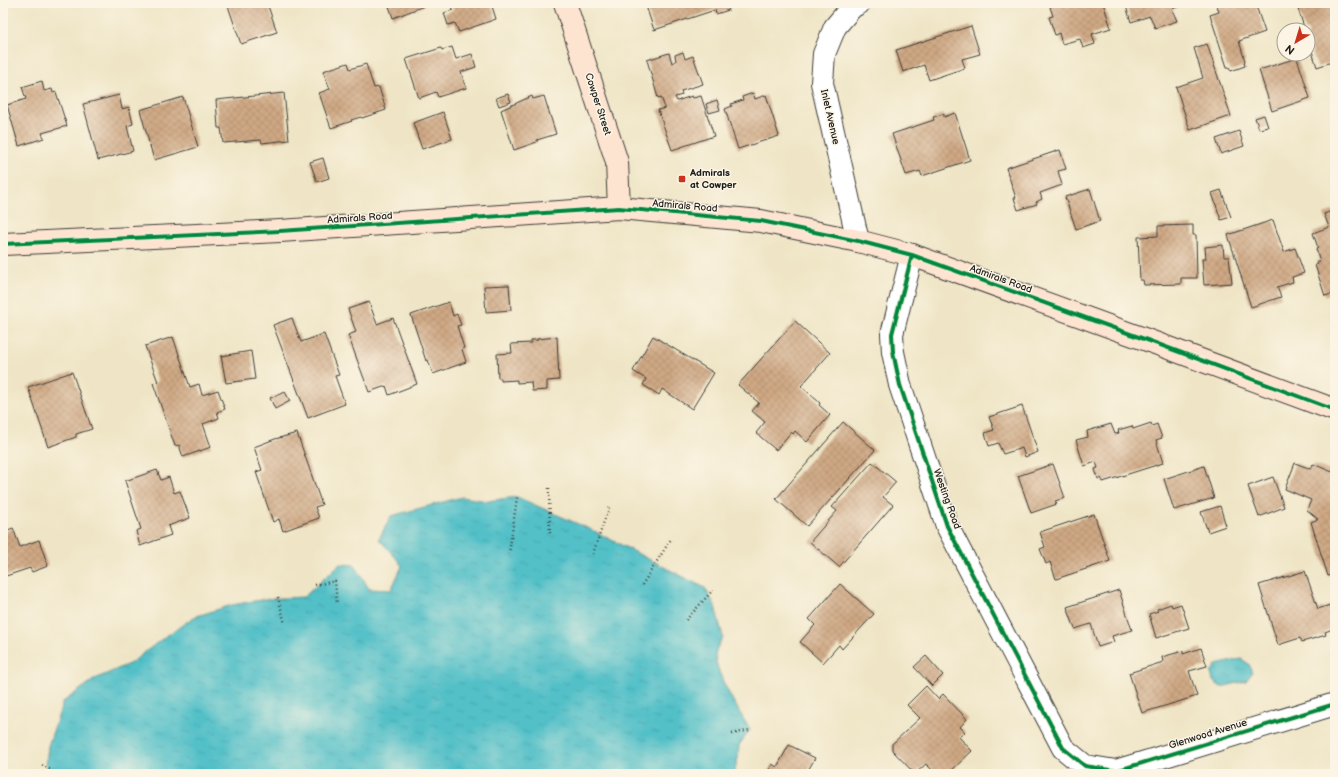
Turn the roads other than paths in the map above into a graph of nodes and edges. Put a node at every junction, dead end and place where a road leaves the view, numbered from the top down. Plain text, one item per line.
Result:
1 (565, 3) edge
2 (859, 3) edge
3 (619, 208) junction
4 (858, 241) junction
5 (3, 244) edge
6 (912, 255) junction
7 (1335, 410) edge
8 (1335, 704) edge
9 (1085, 766) joint

1 - 3 main road, Cowper Street
2 - 4 street, Inlet Avenue
3 - 4 main road, Admirals Road
3 - 5 main road, Admirals Road
4 - 6 main road, Admirals Road
6 - 7 main road, Admirals Road
6 - 9 street, Westing Road
8 - 9 street, Glenwood Avenue

